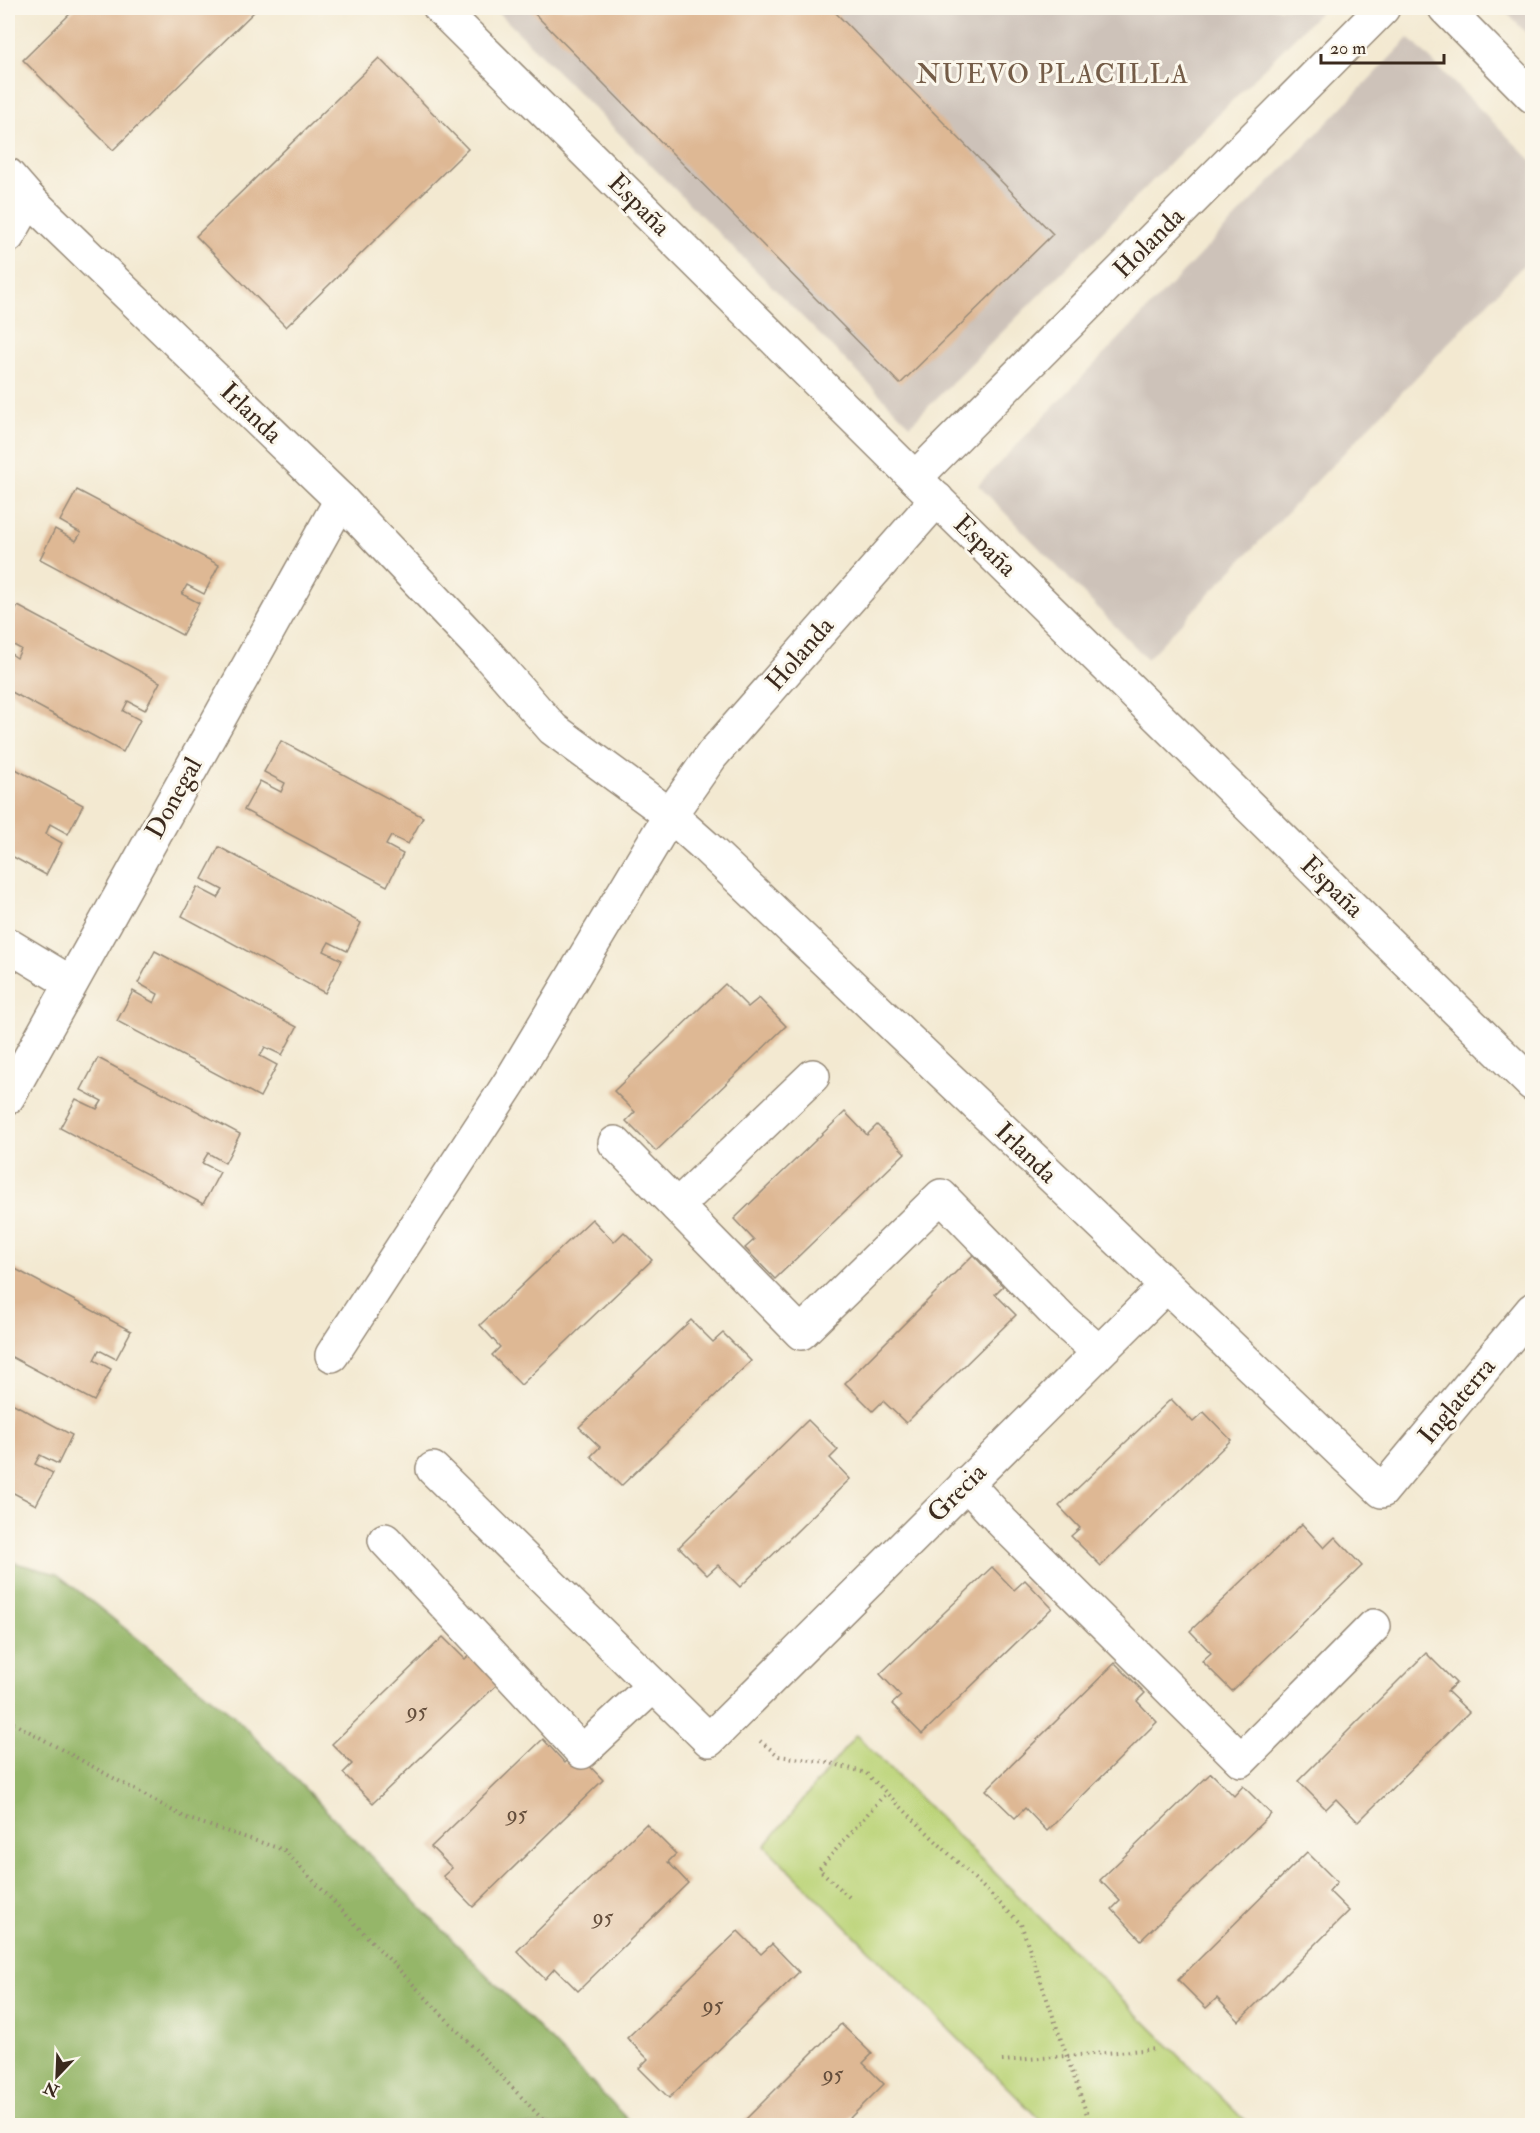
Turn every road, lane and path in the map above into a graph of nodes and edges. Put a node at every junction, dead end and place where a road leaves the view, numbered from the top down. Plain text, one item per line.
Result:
1 (440, 8) edge
2 (1383, 8) edge
3 (1445, 8) edge
4 (1533, 96) edge
5 (18, 187) edge
6 (8, 236) edge
7 (926, 488) junction
8 (341, 500) junction
9 (670, 815) junction
10 (8, 945) edge
11 (70, 983) junction
12 (813, 1076) dead end
13 (1533, 1084) edge
14 (8, 1097) edge
15 (615, 1143) dead end
16 (676, 1206) junction
17 (1166, 1286) junction
18 (1533, 1310) edge
19 (1099, 1352) junction
20 (332, 1354) dead end
21 (433, 1469) dead end
22 (966, 1484) junction
23 (1382, 1491) joint
24 (385, 1540) dead end
25 (1374, 1626) dead end
26 (654, 1686) junction
27 (740, 1709) junction
28 (8, 1720) edge
29 (886, 1793) junction
30 (849, 1897) dead end
31 (1157, 2049) dead end
32 (1067, 2056) junction
33 (1002, 2061) dead end
34 (549, 2126) edge
35 (1091, 2126) edge

1 - 7 street, España
2 - 7 street, Holanda
3 - 4 street
5 - 6 street
5 - 8 street, Irlanda
7 - 9 street, Holanda
7 - 13 street, España
8 - 9 street, Irlanda
8 - 11 street, Donegal
9 - 17 street, Irlanda
9 - 20 street, Holanda
10 - 11 street
11 - 14 street, Donegal
12 - 16 street
15 - 16 street
16 - 19 street
17 - 19 street, Grecia
17 - 23 street, Irlanda
18 - 23 street, Inglaterra
19 - 22 street, Grecia
21 - 26 street
22 - 25 street
22 - 27 street, Grecia
24 - 26 street
26 - 27 street, Grecia
27 - 29 path
28 - 34 path
29 - 30 path
29 - 32 path
31 - 32 path
32 - 33 path
32 - 35 path

